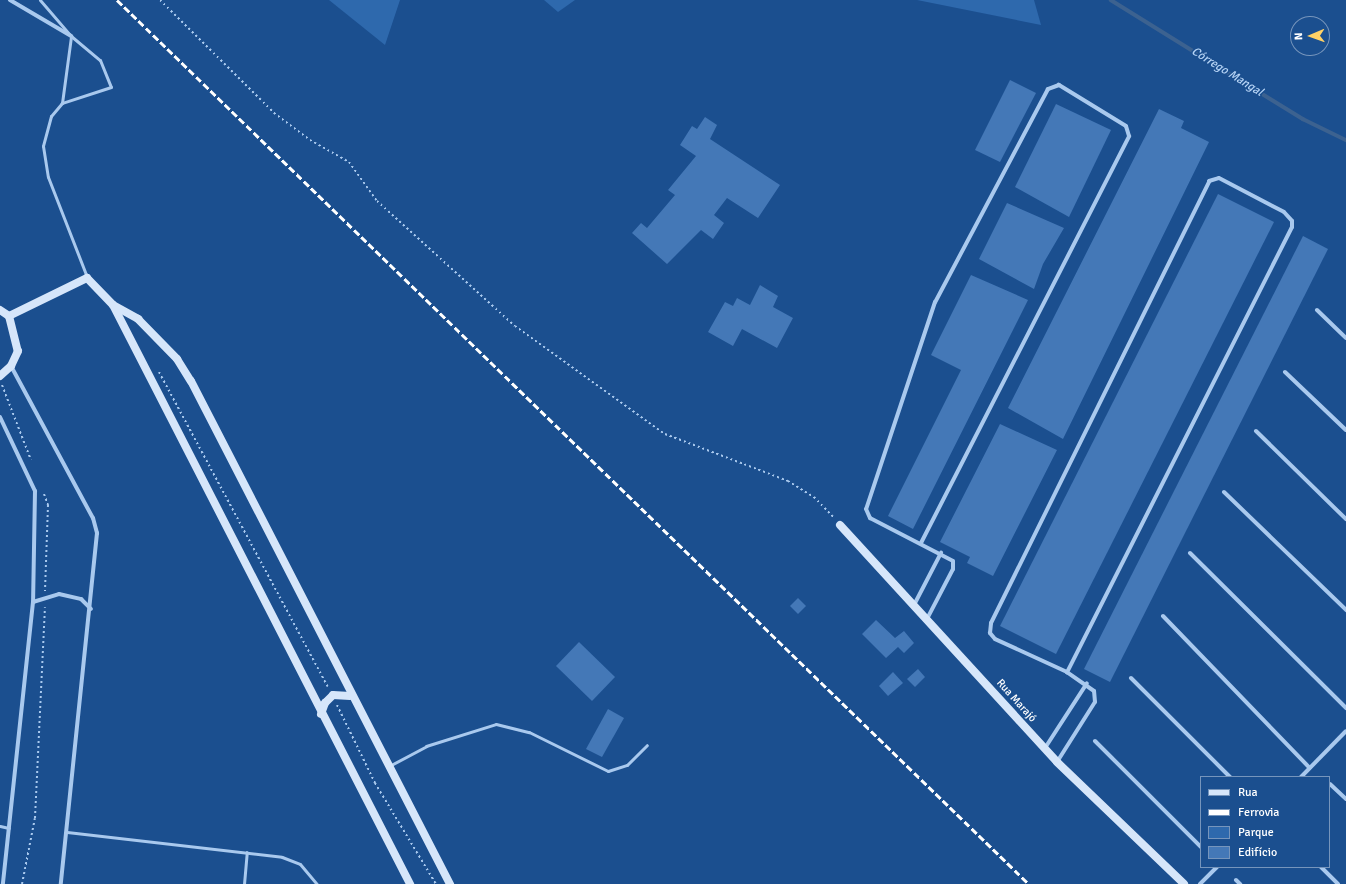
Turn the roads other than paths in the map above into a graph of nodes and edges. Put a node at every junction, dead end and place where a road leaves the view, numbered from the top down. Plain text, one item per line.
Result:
1 (10, 0) edge
2 (40, 0) edge
3 (71, 36) junction
4 (62, 103) junction
5 (87, 278) junction
6 (113, 305) junction
7 (0, 310) edge
8 (1317, 310) dead end
9 (8, 316) junction
10 (1346, 338) edge
11 (11, 366) junction
12 (1285, 372) dead end
13 (0, 376) edge
14 (0, 417) edge
15 (1346, 430) edge
16 (1256, 431) dead end
17 (1224, 492) dead end
18 (1346, 519) edge
19 (840, 524) road end
20 (921, 543) junction
21 (941, 553) junction
22 (1190, 553) dead end
23 (33, 602) junction
24 (914, 605) junction
25 (91, 609) junction
26 (1346, 610) edge
27 (1163, 616) dead end
28 (927, 619) junction
29 (1067, 672) junction
30 (1131, 678) dead end
31 (1087, 683) junction
32 (350, 696) junction
33 (1346, 708) edge
34 (321, 714) junction
35 (1346, 731) edge
36 (1095, 741) dead end
37 (647, 745) dead end
38 (1044, 748) junction
39 (1057, 762) junction
40 (388, 767) junction
41 (1310, 768) junction
42 (1229, 776) edge
43 (1302, 776) edge
44 (1330, 784) dead end
45 (1346, 799) edge
46 (0, 826) edge
47 (9, 828) junction
48 (67, 832) junction
49 (1200, 846) edge
50 (247, 852) junction
51 (1216, 868) edge
52 (1322, 868) edge
53 (1236, 880) dead end
54 (3, 884) edge
55 (61, 884) edge
56 (244, 884) edge
57 (317, 884) edge
58 (410, 884) edge
59 (450, 884) edge
60 (1184, 884) edge
61 (1200, 884) edge
62 (1240, 884) edge
63 (1338, 884) edge

1 - 3 street
2 - 3 lane
3 - 4 lane
3 - 4 lane
4 - 5 lane
5 - 6 main road
5 - 9 main road
6 - 32 main road
6 - 34 main road
7 - 9 main road
8 - 10 street
9 - 11 main road
11 - 13 main road
11 - 25 street
12 - 15 street
14 - 23 street
16 - 18 street
17 - 26 street
19 - 24 main road, Rua Marajó
20 - 20 street
20 - 21 street
21 - 24 street
21 - 28 street
22 - 33 street
23 - 25 street
23 - 47 street
24 - 28 main road, Rua Marajó
25 - 48 street
27 - 41 street
28 - 38 main road, Rua Marajó
29 - 29 street
29 - 31 street
30 - 42 street
31 - 38 street
31 - 39 street
32 - 34 main road
32 - 40 main road
34 - 58 main road
35 - 41 street
36 - 49 street
37 - 40 lane
38 - 39 main road, Rua Marajó
39 - 60 main road, Rua Marajó
40 - 59 main road
41 - 43 street
44 - 45 street
46 - 47 lane
47 - 54 street
48 - 50 lane
48 - 55 street
50 - 56 lane
50 - 57 lane
51 - 61 street
52 - 63 street
53 - 62 street

